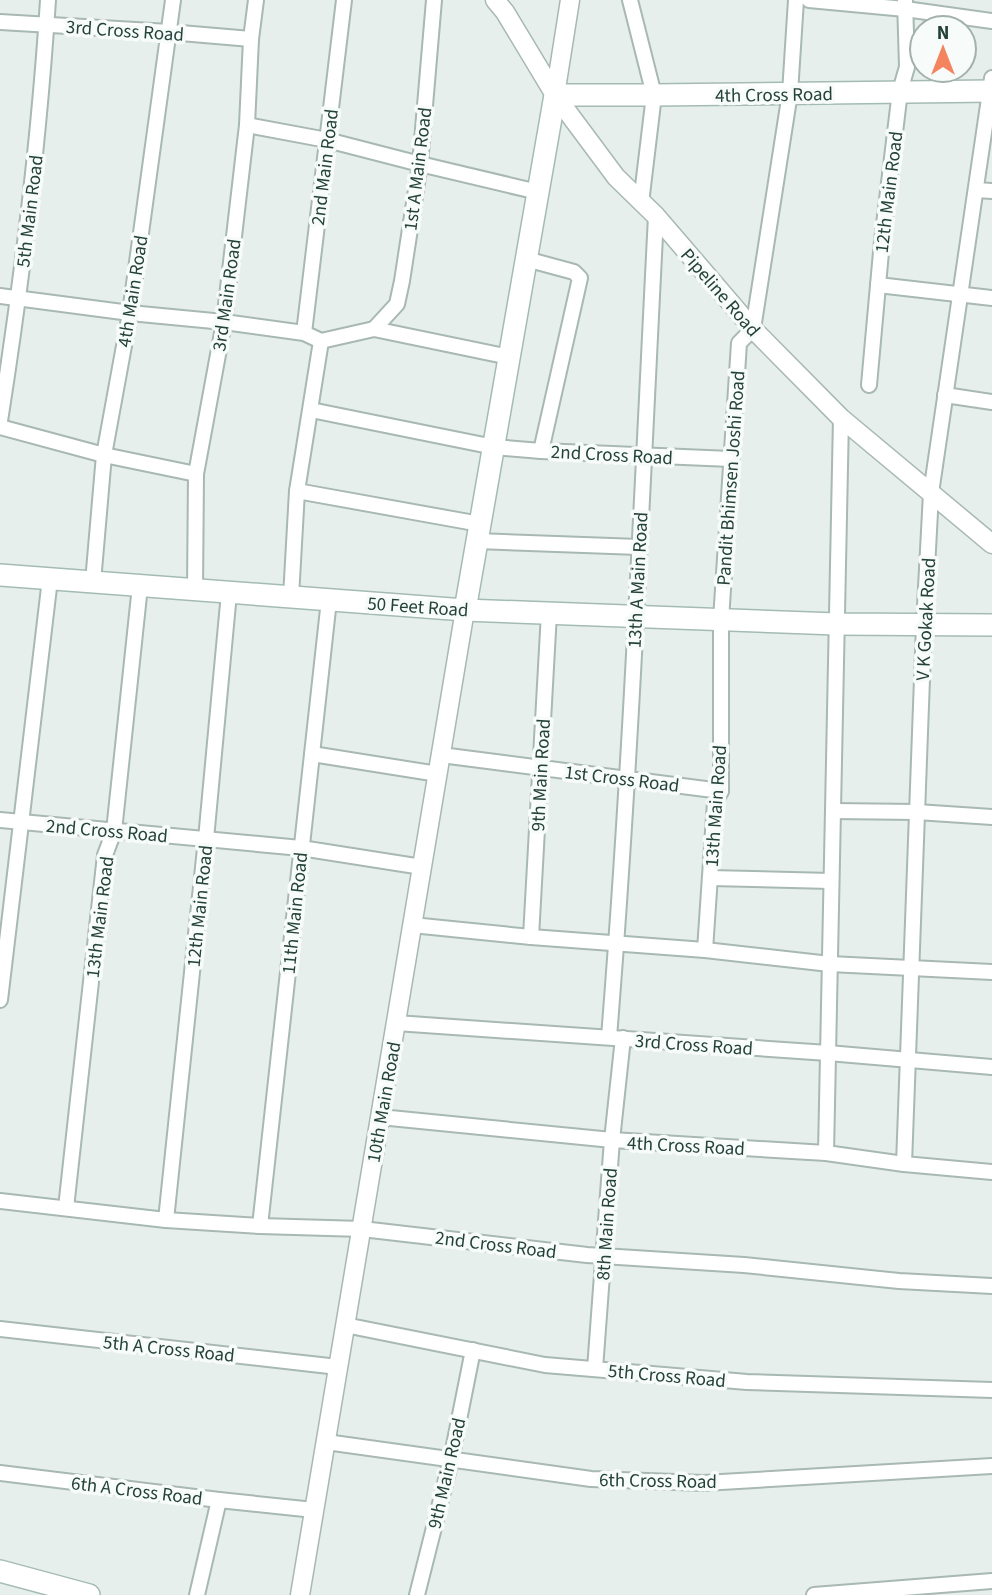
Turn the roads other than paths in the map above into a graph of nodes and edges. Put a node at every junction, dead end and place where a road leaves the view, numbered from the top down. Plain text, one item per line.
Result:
1 (48, 0) edge
2 (173, 0) edge
3 (256, 0) edge
4 (344, 0) edge
5 (434, 0) edge
6 (570, 0) edge
7 (630, 0) edge
8 (796, 0) edge
9 (808, 0) edge
10 (501, 4) edge
11 (905, 5) edge
12 (992, 21) edge
13 (0, 22) edge
14 (46, 25) junction
15 (169, 32) junction
16 (251, 39) junction
17 (991, 87) edge
18 (900, 91) junction
19 (790, 93) junction
20 (555, 94) junction
21 (654, 95) junction
22 (247, 125) junction
23 (327, 140) junction
24 (420, 164) junction
25 (976, 190) junction
26 (992, 191) edge
27 (538, 192) junction
28 (641, 203) junction
29 (656, 216) junction
30 (527, 259) junction
31 (878, 285) junction
32 (960, 294) junction
33 (0, 296) edge
34 (992, 298) edge
35 (19, 299) junction
36 (130, 313) junction
37 (224, 322) junction
38 (374, 329) junction
39 (753, 329) junction
40 (304, 333) junction
41 (321, 341) junction
42 (509, 357) junction
43 (869, 385) dead end
44 (945, 395) junction
45 (992, 402) edge
46 (311, 410) junction
47 (841, 418) junction
48 (0, 421) edge
49 (0, 427) edge
50 (494, 447) junction
51 (541, 451) junction
52 (104, 455) junction
53 (643, 456) junction
54 (731, 459) junction
55 (196, 474) junction
56 (297, 491) junction
57 (931, 493) junction
58 (478, 533) junction
59 (992, 544) edge
60 (639, 547) junction
61 (0, 575) edge
62 (50, 579) junction
63 (93, 582) junction
64 (139, 586) junction
65 (195, 590) junction
66 (229, 593) junction
67 (291, 597) junction
68 (329, 600) junction
69 (465, 610) junction
70 (549, 613) junction
71 (635, 617) junction
72 (721, 620) junction
73 (836, 625) junction
74 (924, 625) junction
75 (992, 625) edge
76 (312, 754) junction
77 (441, 755) junction
78 (540, 768) junction
79 (438, 774) junction
80 (627, 779) junction
81 (720, 791) junction
82 (833, 811) junction
83 (917, 812) junction
84 (992, 817) edge
85 (0, 820) edge
86 (22, 822) junction
87 (114, 831) junction
88 (206, 839) junction
89 (301, 848) junction
90 (422, 867) junction
91 (710, 878) junction
92 (831, 881) junction
93 (412, 925) junction
94 (531, 937) junction
95 (617, 944) junction
96 (705, 950) junction
97 (830, 964) junction
98 (911, 970) junction
99 (992, 972) edge
100 (0, 1000) edge
101 (396, 1023) junction
102 (616, 1038) junction
103 (828, 1053) junction
104 (908, 1060) junction
105 (992, 1067) edge
106 (380, 1117) junction
107 (612, 1140) junction
108 (826, 1153) junction
109 (904, 1164) junction
110 (992, 1172) edge
111 (0, 1201) edge
112 (66, 1208) junction
113 (166, 1220) junction
114 (260, 1226) junction
115 (362, 1228) junction
116 (604, 1255) junction
117 (992, 1286) edge
118 (345, 1325) junction
119 (0, 1329) edge
120 (472, 1350) junction
121 (338, 1367) junction
122 (595, 1369) junction
123 (992, 1390) edge
124 (326, 1442) junction
125 (451, 1460) junction
126 (992, 1466) edge
127 (0, 1473) edge
128 (219, 1500) junction
129 (314, 1510) junction
130 (0, 1572) edge
131 (992, 1581) edge
132 (89, 1595) edge
133 (197, 1595) edge
134 (300, 1595) edge
135 (417, 1595) edge
136 (814, 1595) edge

1 - 14 street, 5th Main Road
2 - 15 street, 4th Main Road
3 - 16 street, 3rd Main Road
4 - 23 street, 2nd Main Road
5 - 24 street, 1st A Main Road
6 - 20 street
7 - 21 street
8 - 19 street, Pandit Bhimsen Joshi Road
9 - 11 street
10 - 20 street, Pipeline Road
11 - 12 street
11 - 18 street, 12th Main Road
13 - 14 street, 3rd Cross Road
14 - 15 street, 3rd Cross Road
14 - 35 street, 5th Main Road
15 - 16 street, 3rd Cross Road
15 - 36 street, 4th Main Road
16 - 22 street, 3rd Main Road
17 - 18 main road, 4th Cross Road
17 - 25 street, V K Gokak Road
18 - 19 main road, 4th Cross Road
18 - 31 street, 12th Main Road
19 - 21 main road, 4th Cross Road
19 - 39 street, Pandit Bhimsen Joshi Road
20 - 21 main road, 4th Cross Road
20 - 27 main road
20 - 28 street, Pipeline Road
21 - 28 street
22 - 23 street
22 - 37 street, 3rd Main Road
23 - 24 street
23 - 40 street, 2nd Main Road
24 - 27 street
24 - 38 street, 1st A Main Road
25 - 26 street
25 - 32 street, V K Gokak Road
27 - 30 main road
28 - 29 street, Pipeline Road
29 - 39 street, Pipeline Road
29 - 53 street, 13th A Main Road
30 - 42 main road
30 - 51 street
31 - 32 street
31 - 43 street, 12th Main Road
32 - 34 street
32 - 44 street, V K Gokak Road
33 - 35 street
35 - 36 street
35 - 48 street, 5th Main Road
36 - 37 street
36 - 52 street, 4th Main Road
37 - 40 street
37 - 55 street, 3rd Main Road
38 - 41 street
38 - 42 street
39 - 47 street, Pipeline Road
39 - 54 street, Pandit Bhimsen Joshi Road
40 - 41 street
41 - 46 street
42 - 50 main road
44 - 45 street
44 - 57 street, V K Gokak Road
46 - 50 street, 2nd Cross Road
46 - 56 street
47 - 57 street, Pipeline Road
47 - 73 street
49 - 52 street
50 - 51 street, 2nd Cross Road
50 - 58 main road
51 - 53 street, 2nd Cross Road
52 - 55 street
52 - 63 street, 4th Main Road
53 - 54 street, 2nd Cross Road
53 - 60 street, 13th A Main Road
54 - 72 street, Pandit Bhimsen Joshi Road
55 - 65 street, 3rd Main Road
56 - 58 street
56 - 67 street
57 - 59 street, Pipeline Road
57 - 74 street, V K Gokak Road
58 - 60 street
58 - 69 main road
60 - 71 street, 13th A Main Road
61 - 62 main road, 50 Feet Road
62 - 63 main road, 50 Feet Road
62 - 86 street
63 - 64 main road, 50 Feet Road
64 - 65 main road, 50 Feet Road
64 - 87 street, 13th Main Road
65 - 66 main road, 50 Feet Road
66 - 67 main road, 50 Feet Road
66 - 88 street, 12th Main Road
67 - 68 main road, 50 Feet Road
68 - 69 main road, 50 Feet Road
68 - 76 street, 11th Main Road
69 - 70 main road, 50 Feet Road
69 - 77 street, 10th Main Road
70 - 71 main road, 50 Feet Road
70 - 78 street, 9th Main Road
71 - 72 main road, 50 Feet Road
71 - 80 street, 13th A Main Road
72 - 73 main road, 50 Feet Road
72 - 81 street, 13th Main Road
73 - 74 main road, 50 Feet Road
73 - 82 street
74 - 75 main road, 50 Feet Road
74 - 83 street, V K Gokak Road
76 - 79 street
76 - 89 street, 11th Main Road
77 - 78 street, 1st Cross Road
77 - 79 street, 10th Main Road
78 - 80 street, 1st Cross Road
78 - 94 street, 9th Main Road
79 - 90 street, 10th Main Road
80 - 81 street, 1st Cross Road
80 - 95 street, 13th A Main Road
81 - 91 street, 13th Main Road
82 - 83 street
82 - 92 street
83 - 84 street
83 - 98 street, V K Gokak Road
85 - 86 street, 2nd Cross Road
86 - 87 street, 2nd Cross Road
86 - 100 street
87 - 88 street, 2nd Cross Road
87 - 112 street, 13th Main Road
88 - 89 street, 2nd Cross Road
88 - 113 street, 12th Main Road
89 - 90 street, 2nd Cross Road
89 - 114 street, 11th Main Road
90 - 93 street, 10th Main Road
91 - 92 street
91 - 96 street, 13th Main Road
92 - 97 street
93 - 94 street
93 - 101 street, 10th Main Road
94 - 95 street
95 - 96 street
95 - 102 street, 8th Main Road
96 - 97 street
97 - 98 street
97 - 103 street
98 - 99 street
98 - 104 street, V K Gokak Road
101 - 102 street, 3rd Cross Road
101 - 106 street, 10th Main Road
102 - 103 street, 3rd Cross Road
102 - 107 street, 8th Main Road
103 - 104 street, 3rd Cross Road
103 - 108 street
104 - 105 street, 3rd Cross Road
104 - 109 street, V K Gokak Road
106 - 107 street, 4th Cross Road
106 - 115 street, 10th Main Road
107 - 108 street, 4th Cross Road
107 - 116 street, 8th Main Road
108 - 109 street, 4th Cross Road
109 - 110 street, 4th Cross Road
111 - 112 street, 2nd Cross Road
112 - 113 street, 2nd Cross Road
113 - 114 street, 2nd Cross Road
114 - 115 street, 2nd Cross Road
115 - 116 street, 2nd Cross Road
115 - 118 street, 10th Main Road
116 - 117 street, 2nd Cross Road
116 - 122 street, 8th Main Road
118 - 120 street, 5th Cross Road
118 - 121 street, 10th Main Road
119 - 121 street, 5th A Cross Road
120 - 122 street, 5th Cross Road
120 - 125 street, 9th Main Road
121 - 124 street, 10th Main Road
122 - 123 street, 5th Cross Road
124 - 125 street, 6th Cross Road
124 - 129 street, 10th Main Road
125 - 126 street, 6th Cross Road
125 - 135 street, 9th Main Road
127 - 128 street, 6th A Cross Road
128 - 129 street
128 - 133 street, 6th A Cross Road
129 - 134 street, 10th Main Road
130 - 132 main road
131 - 136 street

